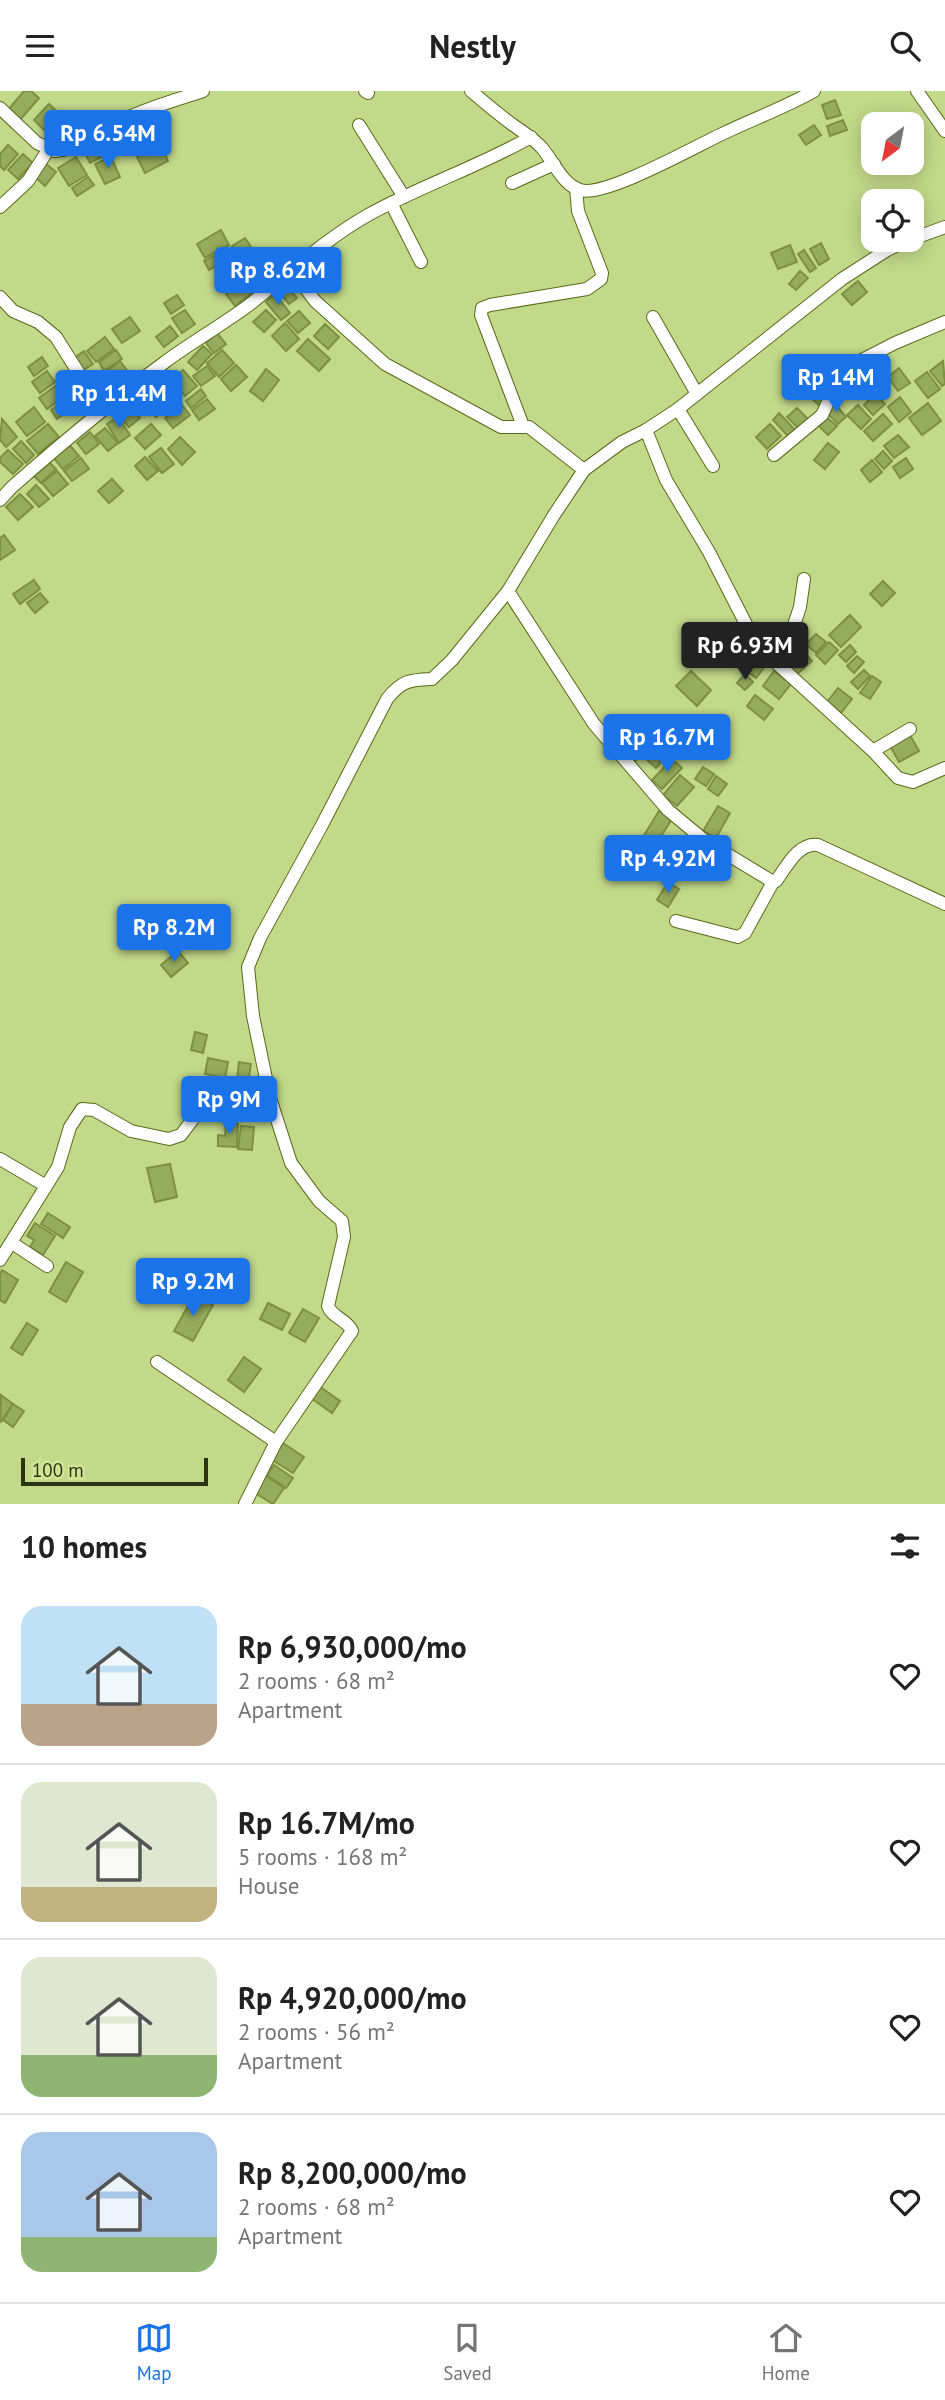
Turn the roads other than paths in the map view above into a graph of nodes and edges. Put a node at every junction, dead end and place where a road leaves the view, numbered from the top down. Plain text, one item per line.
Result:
1 (203, 91) edge
2 (471, 91) edge
3 (814, 91) edge
4 (917, 91) edge
5 (0, 108) edge
6 (359, 125) dead end
7 (945, 131) edge
8 (531, 137) junction
9 (48, 150) junction
10 (554, 164) junction
11 (512, 183) dead end
12 (576, 188) junction
13 (404, 197) junction
14 (391, 203) junction
15 (0, 207) edge
16 (945, 227) edge
17 (924, 234) edge
18 (885, 252) edge
19 (421, 262) dead end
20 (292, 270) junction
21 (0, 297) edge
22 (653, 317) dead end
23 (945, 322) edge
24 (697, 394) junction
25 (678, 409) junction
26 (102, 410) junction
27 (523, 426) junction
28 (646, 430) junction
29 (774, 455) dead end
30 (713, 466) dead end
31 (584, 470) junction
32 (0, 500) edge
33 (804, 579) dead end
34 (508, 591) junction
35 (771, 657) junction
36 (910, 729) dead end
37 (873, 751) junction
38 (945, 768) edge
39 (773, 882) junction
40 (945, 904) edge
41 (676, 921) dead end
42 (270, 1098) junction
43 (0, 1159) edge
44 (46, 1186) junction
45 (12, 1243) junction
46 (0, 1260) edge
47 (47, 1266) dead end
48 (157, 1362) dead end
49 (275, 1442) junction
50 (245, 1504) edge

1 - 9 street
2 - 8 street
3 - 12 street
4 - 7 street
5 - 9 street
6 - 13 street
8 - 10 street
8 - 13 street
9 - 15 street
10 - 11 street
10 - 12 street
12 - 27 street
13 - 14 street
14 - 19 street
14 - 20 street
16 - 17 street
18 - 24 street
20 - 26 street
20 - 27 street
21 - 26 street
22 - 24 street
23 - 29 street
24 - 25 street
25 - 28 street
25 - 30 street
26 - 32 street
27 - 31 street
28 - 31 street
28 - 35 street
31 - 34 street
33 - 35 street
34 - 39 street
34 - 42 street
35 - 37 street
36 - 37 street
37 - 38 street
39 - 40 street
39 - 41 street
42 - 44 street
42 - 49 street
43 - 44 street
44 - 45 street
45 - 46 street
45 - 47 street
48 - 49 street
49 - 50 street

